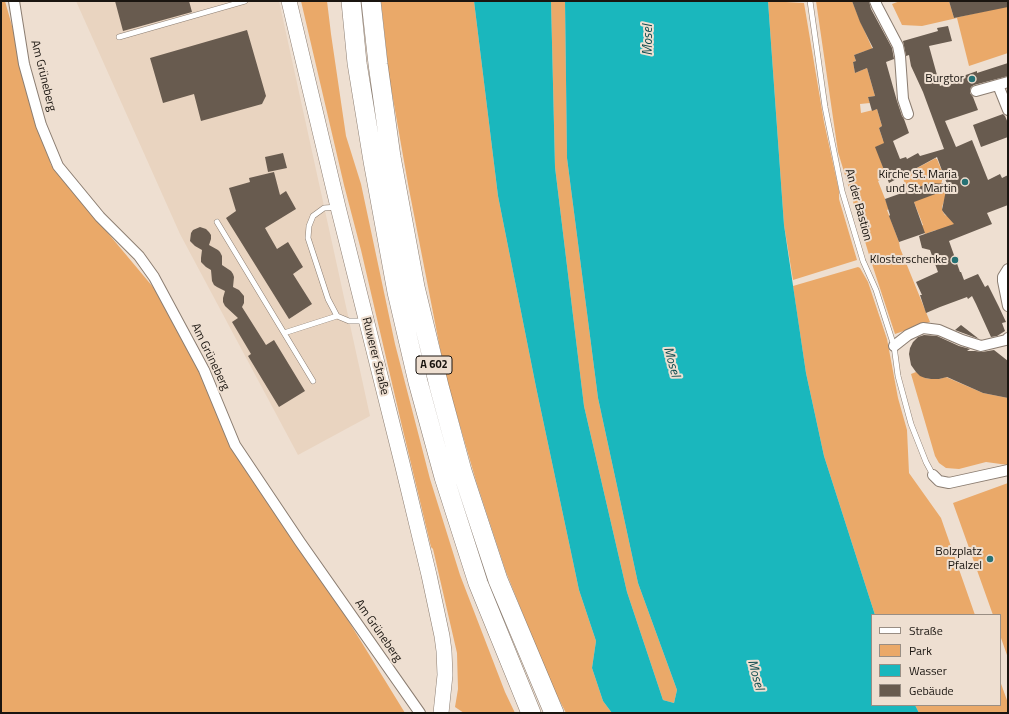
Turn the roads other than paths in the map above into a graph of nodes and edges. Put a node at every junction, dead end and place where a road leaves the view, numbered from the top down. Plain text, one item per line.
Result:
1 (14, 1) edge
2 (245, 1) edge
3 (289, 1) edge
4 (351, 1) edge
5 (371, 1) edge
6 (810, 1) edge
7 (875, 1) edge
8 (120, 37) dead end
9 (1003, 83) edge
10 (976, 91) dead end
11 (1008, 110) edge
12 (908, 114) dead end
13 (338, 207) junction
14 (217, 222) dead end
15 (1008, 269) edge
16 (1008, 306) edge
17 (337, 316) junction
18 (366, 321) junction
19 (284, 333) junction
20 (1008, 338) edge
21 (894, 346) junction
22 (313, 381) dead end
23 (1008, 470) edge
24 (933, 475) joint
25 (420, 713) edge
26 (441, 713) edge
27 (531, 713) edge
28 (554, 713) edge

1 - 25 street, Am Grüneberg
2 - 8 lane
3 - 13 main road, Ruwerer Straße
4 - 27 highway, A 602
5 - 28 highway, A 602
6 - 21 lane, An der Bastion
7 - 12 street
9 - 10 street
9 - 11 street
13 - 17 lane
13 - 18 main road, Ruwerer Straße
14 - 19 lane
15 - 16 street
17 - 18 lane
17 - 19 lane
18 - 26 main road, Ruwerer Straße
19 - 22 lane
20 - 21 street
21 - 24 lane, An der Bastion
23 - 24 street

